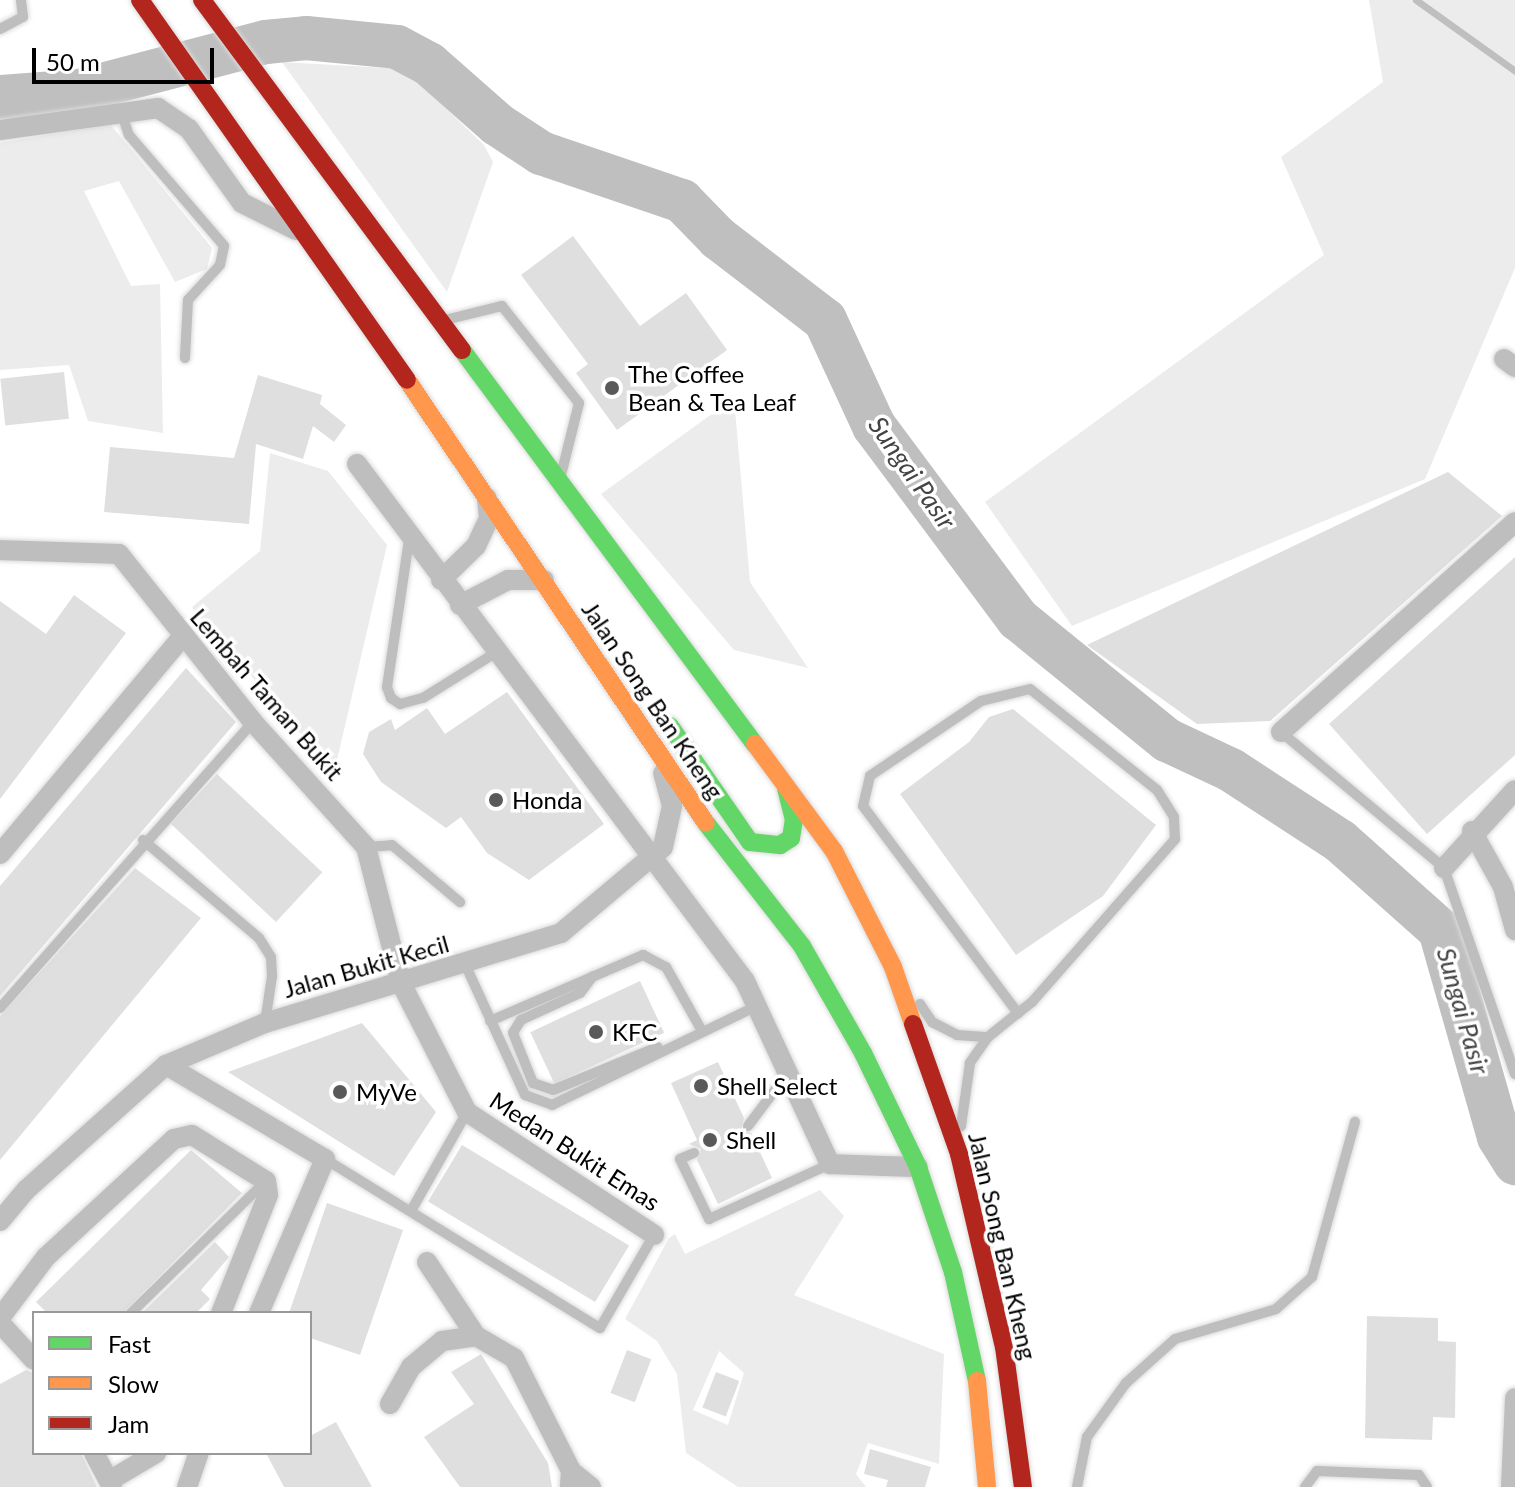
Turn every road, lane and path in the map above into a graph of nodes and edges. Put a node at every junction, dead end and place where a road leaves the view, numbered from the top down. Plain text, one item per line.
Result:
1 (21, 0) edge
2 (140, 0) edge
3 (207, 6) edge
4 (0, 29) edge
5 (121, 111) junction
6 (0, 130) edge
7 (296, 230) junction
8 (436, 322) junction
9 (185, 358) dead end
10 (357, 464) dead end
11 (559, 485) junction
12 (486, 492) junction
13 (1515, 522) edge
14 (409, 540) junction
15 (521, 546) junction
16 (0, 550) edge
17 (441, 580) junction
18 (544, 580) junction
19 (572, 587) dead end
20 (460, 605) junction
21 (182, 637) junction
22 (495, 653) junction
23 (659, 711) dead end
24 (253, 722) junction
25 (1281, 732) joint
26 (651, 734) junction
27 (783, 778) junction
28 (1515, 790) edge
29 (1472, 831) junction
30 (143, 840) junction
31 (366, 847) junction
32 (0, 854) edge
33 (652, 857) junction
34 (1444, 868) junction
35 (460, 902) dead end
36 (1515, 930) edge
37 (465, 964) junction
38 (893, 967) junction
39 (593, 976) junction
40 (401, 983) junction
41 (757, 1006) junction
42 (0, 1008) edge
43 (1018, 1013) junction
44 (490, 1021) junction
45 (265, 1023) junction
46 (702, 1031) junction
47 (988, 1037) junction
48 (166, 1065) junction
49 (787, 1074) junction
50 (1515, 1074) edge
51 (467, 1112) junction
52 (1355, 1122) dead end
53 (748, 1126) dead end
54 (694, 1153) dead end
55 (959, 1154) junction
56 (325, 1159) junction
57 (830, 1164) junction
58 (918, 1167) junction
59 (266, 1181) junction
60 (411, 1211) junction
61 (0, 1221) edge
62 (654, 1235) joint
63 (427, 1262) dead end
64 (133, 1311) edge
65 (222, 1311) edge
66 (260, 1311) edge
67 (0, 1321) edge
68 (476, 1336) junction
69 (32, 1358) edge
70 (1515, 1398) edge
71 (390, 1404) dead end
72 (95, 1455) edge
73 (153, 1455) edge
74 (198, 1455) edge
75 (570, 1479) edge
76 (111, 1484) edge
77 (187, 1487) edge
78 (591, 1487) edge
79 (987, 1487) edge
80 (1023, 1487) edge
81 (1077, 1487) edge
82 (1305, 1487) edge
83 (1427, 1487) edge
84 (1511, 1487) edge

1 - 4 lane
2 - 7 main road, Jalan Song Ban Kheng
3 - 8 main road, Jalan Song Ban Kheng
5 - 6 street
5 - 7 street
5 - 9 lane
7 - 12 main road, Jalan Song Ban Kheng
8 - 11 main road, Jalan Song Ban Kheng
8 - 11 lane
10 - 14 street
11 - 27 main road, Jalan Song Ban Kheng
12 - 15 main road, Jalan Song Ban Kheng
12 - 17 street
13 - 25 street
14 - 17 street
14 - 22 lane
15 - 18 main road, Jalan Song Ban Kheng
15 - 19 main road
16 - 21 street, Lembah Taman Bukit
17 - 20 street
18 - 20 street
18 - 26 main road, Jalan Song Ban Kheng
20 - 22 street
21 - 24 street, Lembah Taman Bukit
21 - 32 street
22 - 33 street
23 - 27 main road
24 - 30 lane
24 - 31 street, Lembah Taman Bukit
25 - 34 lane
26 - 33 street, Jalan Bukit Kecil
26 - 58 main road, Jalan Song Ban Kheng
27 - 38 main road, Jalan Song Ban Kheng
28 - 29 street
29 - 34 street
29 - 36 street
30 - 42 lane
30 - 45 lane
31 - 35 lane
31 - 40 street, Lembah Taman Bukit
33 - 37 street, Jalan Bukit Kecil
33 - 41 street
34 - 50 lane
37 - 40 street, Jalan Bukit Kecil
37 - 44 lane
38 - 47 lane
38 - 55 main road, Jalan Song Ban Kheng
39 - 44 lane
39 - 46 lane
39 - 46 lane
40 - 45 street, Jalan Bukit Kecil
40 - 51 street, Medan Bukit Emas
41 - 46 lane
41 - 49 street
43 - 43 lane
43 - 47 lane
44 - 46 lane
45 - 48 street, Jalan Bukit Kecil
47 - 55 lane
48 - 56 street
48 - 61 street, Jalan Bukit Kecil
49 - 53 lane
49 - 57 street
51 - 60 lane
51 - 62 street, Medan Bukit Emas
52 - 81 lane
54 - 57 lane
55 - 80 main road, Jalan Song Ban Kheng
56 - 60 lane
56 - 66 street
57 - 58 street
58 - 79 main road, Jalan Song Ban Kheng
59 - 64 lane
59 - 65 street
59 - 67 street
60 - 62 lane
63 - 68 street
67 - 69 street
68 - 71 street
68 - 75 street
70 - 84 street
72 - 76 street
73 - 76 street
74 - 77 street
75 - 78 street
82 - 83 lane

